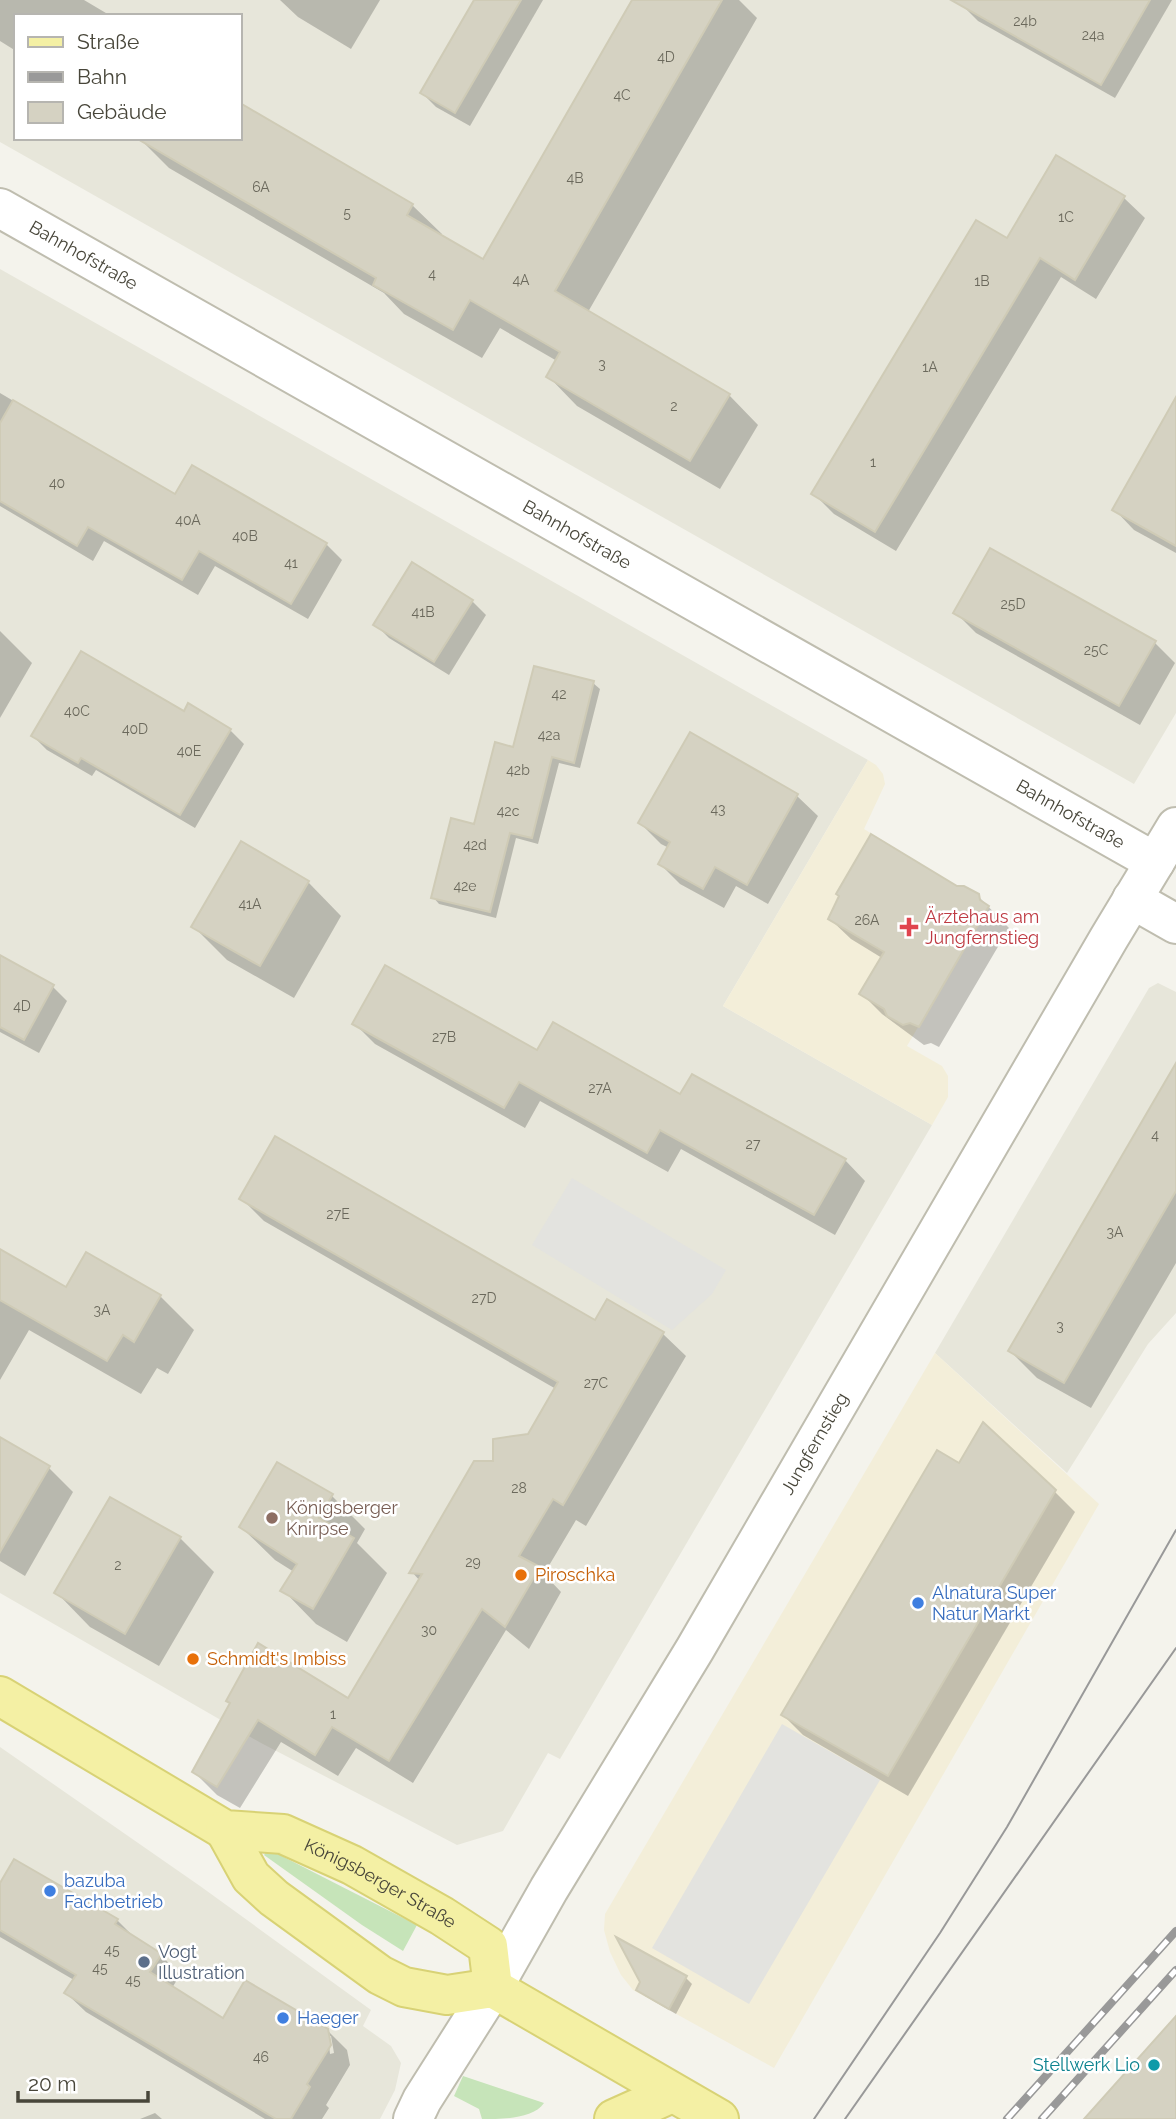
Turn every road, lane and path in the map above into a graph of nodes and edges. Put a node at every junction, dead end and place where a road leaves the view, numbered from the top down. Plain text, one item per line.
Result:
1 (0, 208) edge
2 (1176, 828) edge
3 (1155, 862) junction
4 (1132, 899) junction
5 (1176, 924) edge
6 (0, 1696) edge
7 (225, 1830) junction
8 (493, 1988) junction
9 (672, 2093) junction
10 (413, 2119) edge
11 (614, 2119) edge
12 (719, 2119) edge

1 - 3 street, Bahnhofstraße
2 - 3 street, Jungfernstieg
3 - 4 street, Jungfernstieg
4 - 5 street
4 - 8 street, Jungfernstieg
6 - 7 main road, Königsberger Straße
7 - 8 main road
7 - 8 main road, Königsberger Straße
8 - 9 main road
8 - 10 street, Jungfernstieg
9 - 11 main road
9 - 12 main road

